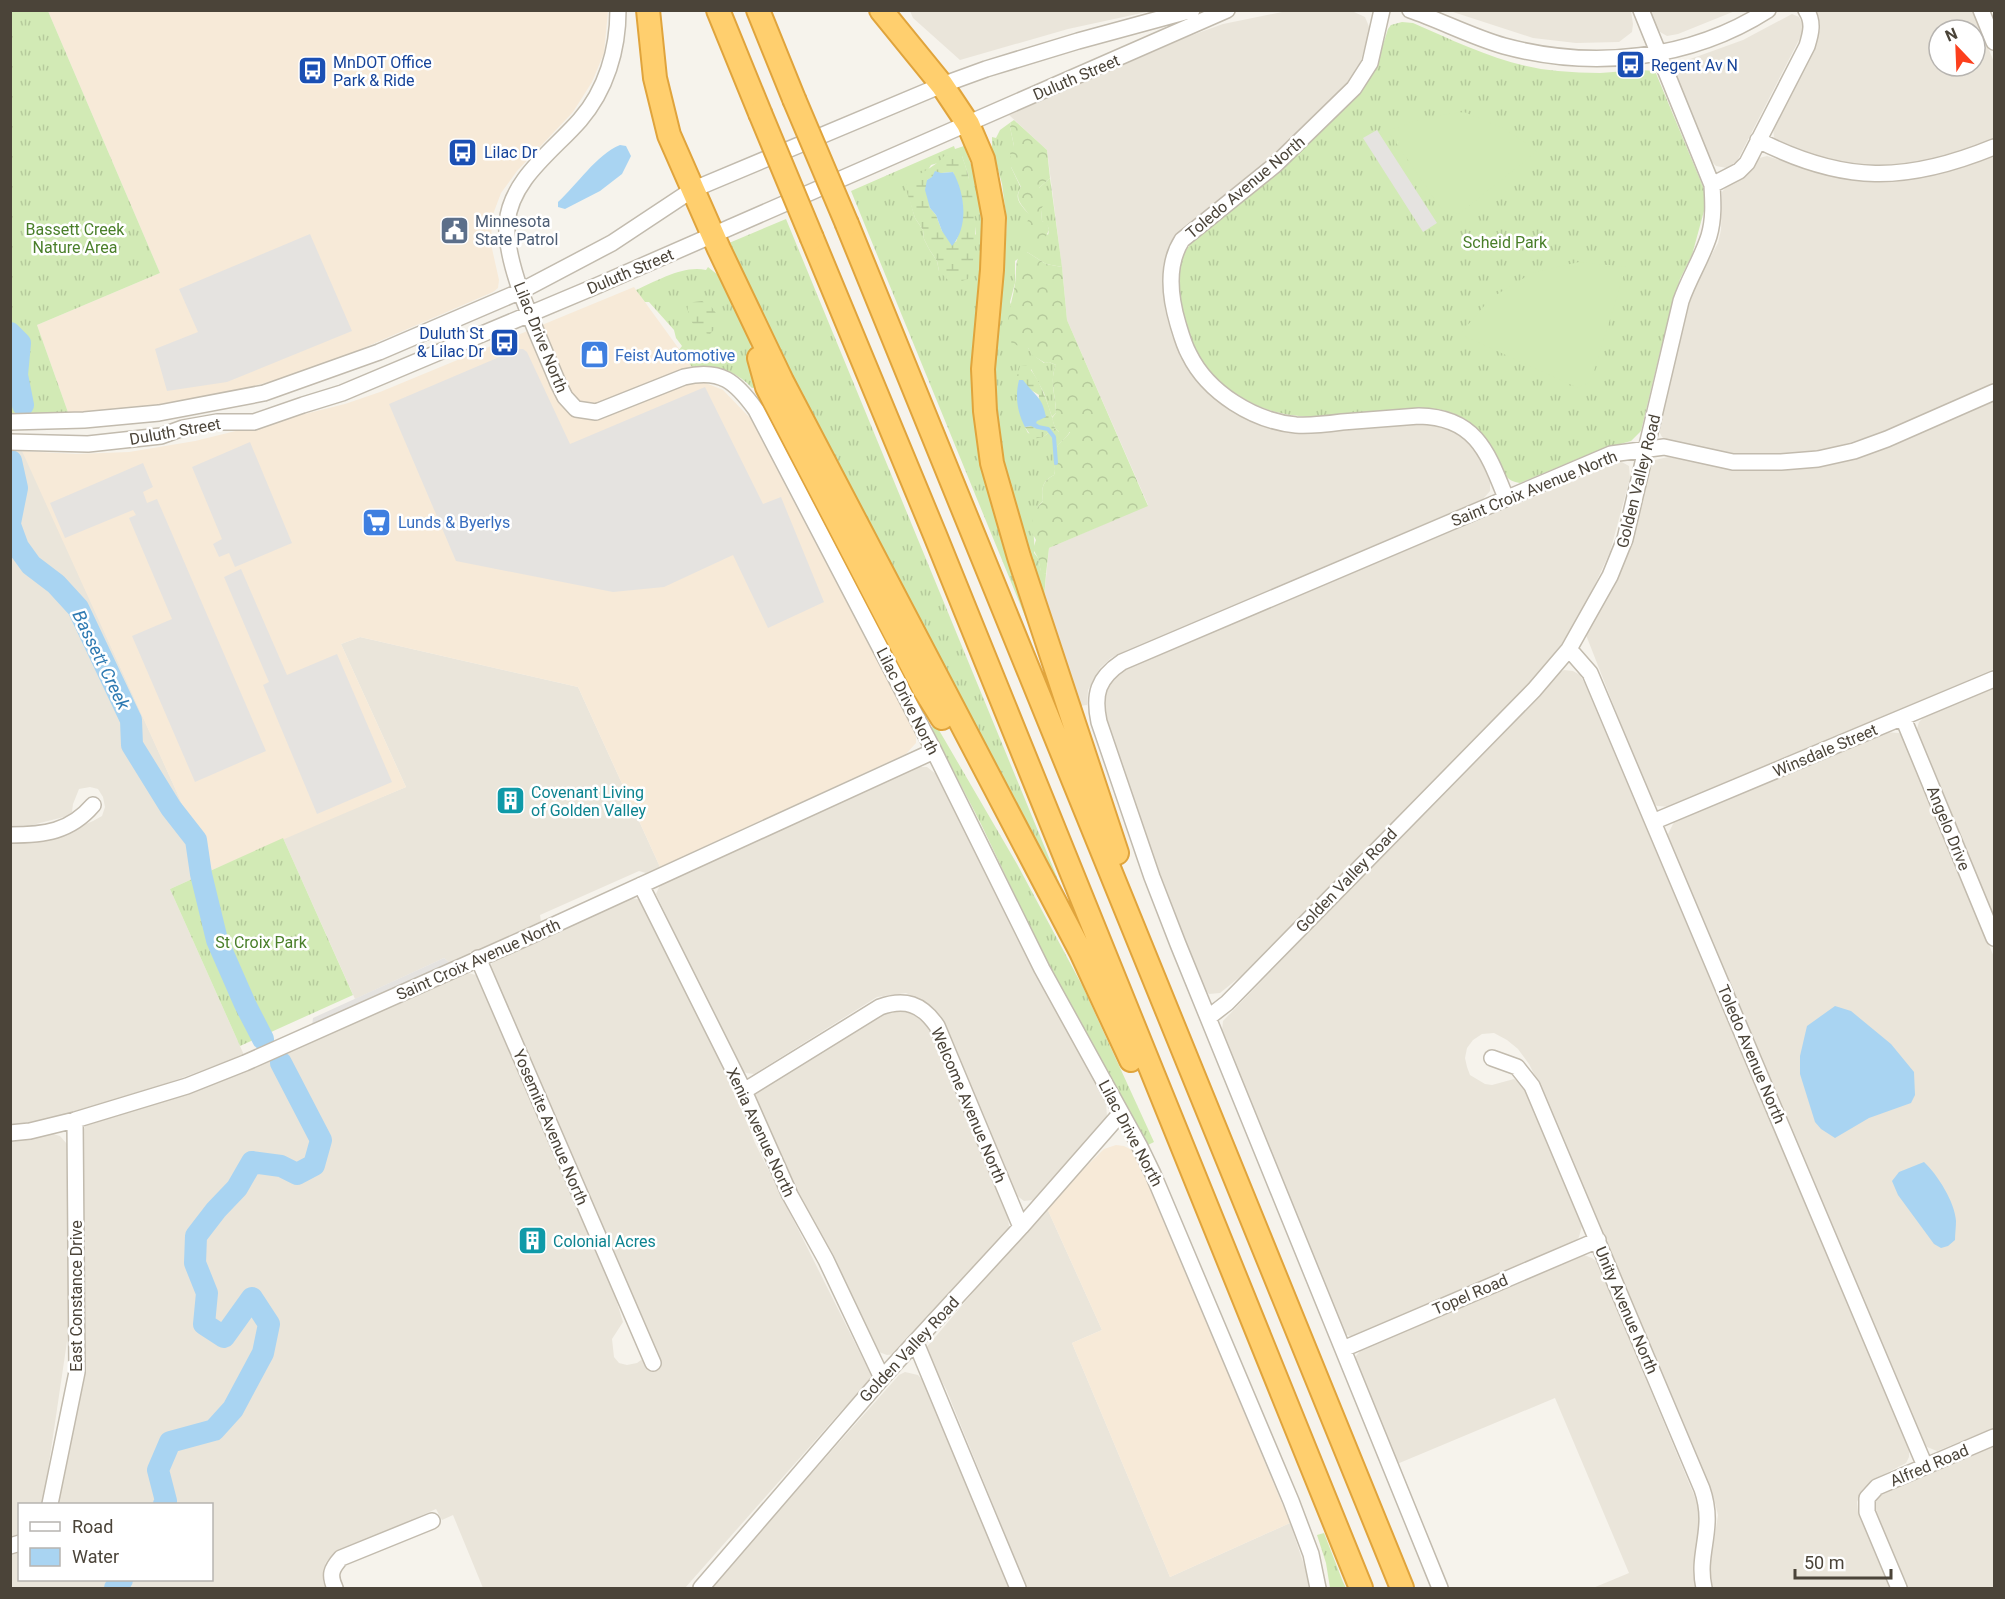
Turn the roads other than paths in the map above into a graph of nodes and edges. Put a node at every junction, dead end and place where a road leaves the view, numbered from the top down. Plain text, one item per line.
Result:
1 (618, 10) edge
2 (648, 10) edge
3 (718, 10) edge
4 (758, 10) edge
5 (881, 10) edge
6 (1191, 10) edge
7 (1227, 10) edge
8 (1382, 10) edge
9 (1410, 10) edge
10 (1641, 10) edge
11 (1768, 10) edge
12 (1806, 10) edge
13 (1981, 10) edge
14 (1995, 42) edge
15 (1658, 53) junction
16 (942, 85) junction
17 (968, 124) junction
18 (1758, 140) junction
19 (1995, 147) edge
20 (1712, 185) junction
21 (692, 189) junction
22 (713, 235) junction
23 (520, 291) junction
24 (530, 314) junction
25 (1995, 393) edge
26 (10, 422) edge
27 (10, 442) edge
28 (1646, 449) junction
29 (1506, 498) junction
30 (1569, 649) junction
31 (1995, 679) edge
32 (1903, 717) junction
33 (934, 751) junction
34 (93, 805) dead end
35 (1655, 821) junction
36 (10, 835) edge
37 (641, 885) junction
38 (1995, 938) edge
39 (1139, 942) junction
40 (478, 958) junction
41 (1209, 1017) junction
42 (1492, 1058) dead end
43 (744, 1091) junction
44 (1121, 1113) junction
45 (75, 1120) junction
46 (10, 1132) edge
47 (1021, 1227) junction
48 (1216, 1233) junction
49 (1598, 1240) junction
50 (916, 1343) junction
51 (1343, 1348) junction
52 (653, 1363) dead end
53 (882, 1378) junction
54 (1995, 1437) edge
55 (1925, 1466) junction
56 (50, 1503) edge
57 (432, 1521) dead end
58 (335, 1588) edge
59 (701, 1588) edge
60 (1018, 1588) edge
61 (1318, 1588) edge
62 (1360, 1588) edge
63 (1402, 1588) edge
64 (1440, 1588) edge
65 (1704, 1588) edge
66 (1899, 1588) edge

1 - 23 street, Lilac Drive North
2 - 21 highway
3 - 48 highway, bridge
4 - 39 highway, bridge
5 - 16 highway
6 - 16 street, Duluth Street
7 - 17 street, Duluth Street
8 - 29 street, Toledo Avenue North
9 - 15 street
10 - 15 street
11 - 15 street
12 - 18 street
13 - 14 street
15 - 20 street
16 - 17 highway
16 - 21 street, Duluth Street
17 - 22 street, Duluth Street
17 - 39 highway
18 - 19 street
18 - 20 street
20 - 28 street, Golden Valley Road
21 - 22 highway
21 - 23 street, Duluth Street
22 - 24 street, Duluth Street
22 - 48 highway
23 - 24 street, Lilac Drive North
23 - 26 street, Duluth Street
24 - 27 street, Duluth Street
24 - 33 street, Lilac Drive North
25 - 28 street, Saint Croix Avenue North
28 - 29 street, Saint Croix Avenue North
28 - 30 street, Golden Valley Road
29 - 41 street, Saint Croix Avenue North
30 - 35 street, Toledo Avenue North
30 - 41 street, Golden Valley Road
31 - 32 street, Winsdale Street
32 - 35 street, Winsdale Street
32 - 38 street, Angelo Drive
33 - 37 street, Saint Croix Avenue North
33 - 44 street, Lilac Drive North
34 - 36 street
35 - 55 street, Toledo Avenue North
37 - 40 street, Saint Croix Avenue North
37 - 43 street, Xenia Avenue North
39 - 63 highway
40 - 45 street, Saint Croix Avenue North
40 - 52 street, Yosemite Avenue North
41 - 51 street
42 - 49 street, Unity Avenue North
43 - 47 street, Welcome Avenue North
43 - 53 street, Xenia Avenue North
44 - 47 street, Golden Valley Road
44 - 61 street, Lilac Drive North
45 - 46 street, Saint Croix Avenue North
45 - 56 street, East Constance Drive
47 - 50 street, Golden Valley Road
48 - 62 highway
49 - 51 street, Topel Road
49 - 65 street, Unity Avenue North
50 - 53 street, Golden Valley Road
50 - 60 street
51 - 64 street
53 - 59 street, Golden Valley Road
54 - 55 street, Alfred Road
55 - 66 street, Alfred Road
57 - 58 street

